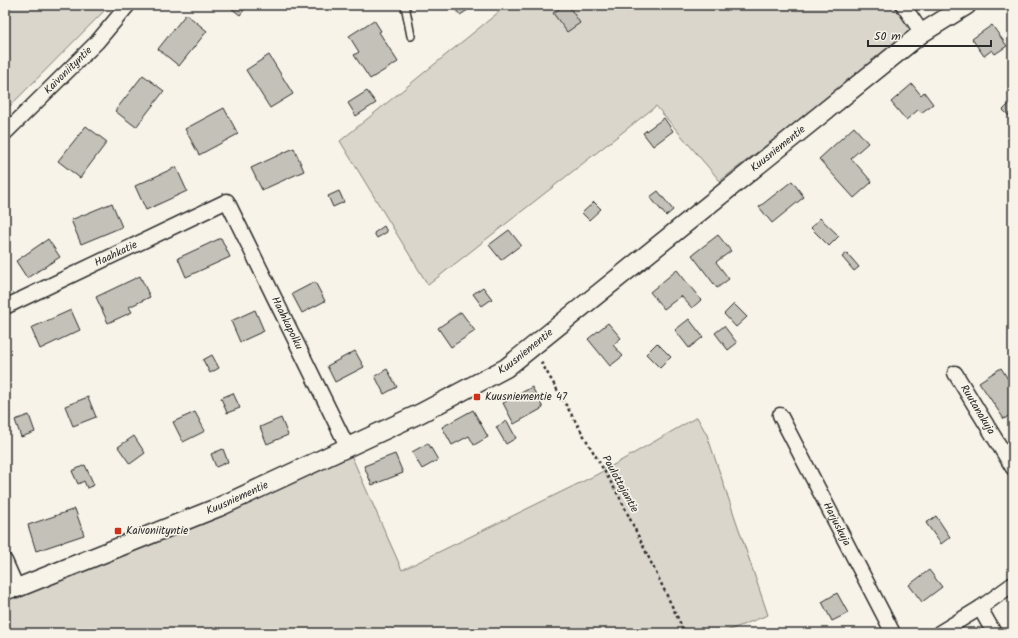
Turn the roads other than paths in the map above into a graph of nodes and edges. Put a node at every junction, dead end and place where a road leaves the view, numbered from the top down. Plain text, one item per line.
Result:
1 (128, 5) edge
2 (405, 5) edge
3 (903, 5) edge
4 (967, 5) edge
5 (922, 34) junction
6 (411, 36) dead end
7 (5, 133) edge
8 (227, 201) joint
9 (5, 307) edge
10 (955, 373) dead end
11 (780, 415) dead end
12 (347, 446) junction
13 (1013, 468) edge
14 (5, 561) edge
15 (1013, 584) edge
16 (11, 591) edge
17 (980, 608) junction
18 (893, 633) edge
19 (939, 633) edge
20 (994, 633) edge

1 - 7 street, Kaivoniityntie
2 - 6 lane
3 - 5 street
4 - 5 street, Kuusniementie
5 - 12 street, Kuusniementie
8 - 9 street, Haahkatie
8 - 12 street, Haahkapolku
10 - 13 street, Ruutanakuja
11 - 18 street, Harjuskuja
12 - 16 street, Kuusniementie
14 - 16 street
15 - 17 street
17 - 19 street
17 - 20 street

